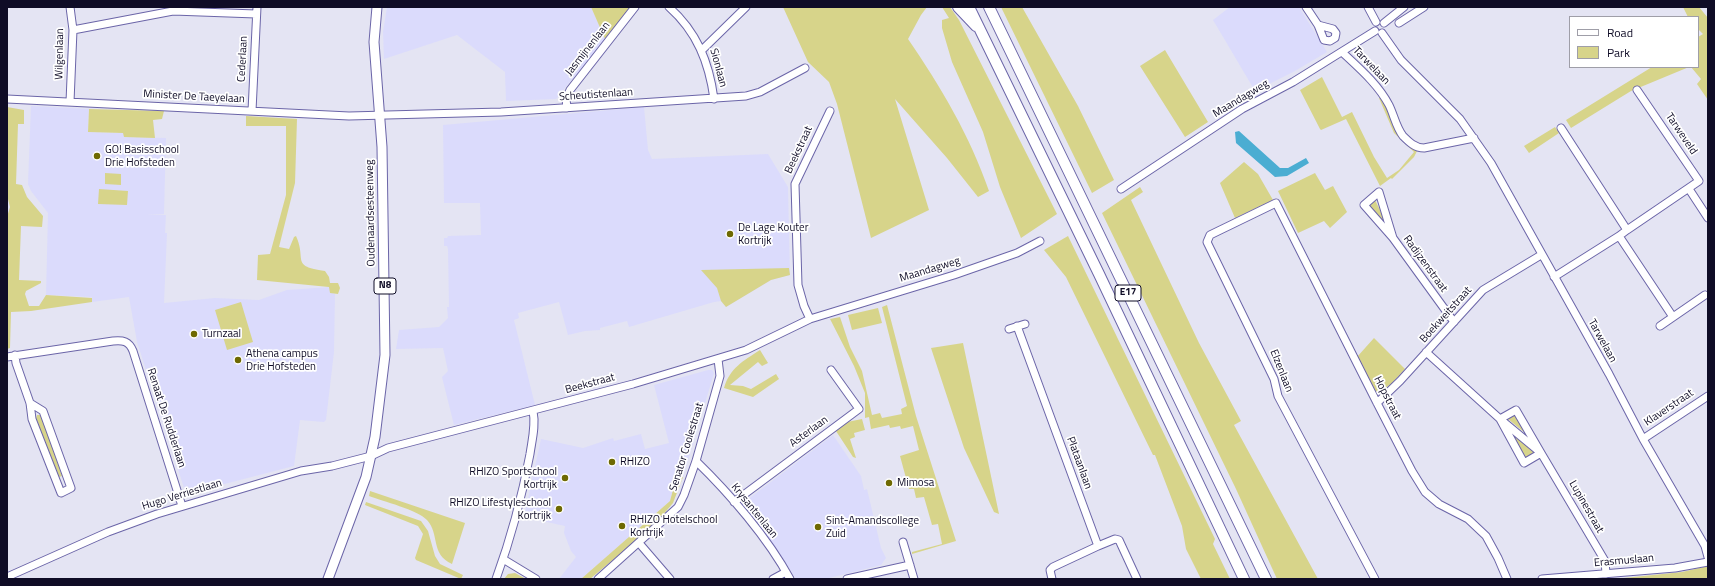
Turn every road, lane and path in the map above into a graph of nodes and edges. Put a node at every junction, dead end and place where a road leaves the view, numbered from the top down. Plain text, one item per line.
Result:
1 (70, 7) edge
2 (377, 7) edge
3 (635, 7) edge
4 (669, 7) edge
5 (746, 7) edge
6 (958, 7) edge
7 (969, 7) edge
8 (989, 7) edge
9 (1306, 7) edge
10 (1368, 7) edge
11 (1404, 7) edge
12 (1424, 7) edge
13 (173, 9) edge
14 (256, 10) edge
15 (1380, 22) junction
16 (1399, 23) dead end
17 (1318, 25) dead end
18 (73, 30) junction
19 (981, 32) junction
20 (1378, 32) junction
21 (702, 50) junction
22 (1342, 52) junction
23 (805, 68) dead end
24 (1637, 90) dead end
25 (714, 98) junction
26 (7, 99) edge
27 (70, 102) junction
28 (567, 108) junction
29 (830, 110) dead end
30 (252, 111) junction
31 (381, 115) junction
32 (1561, 128) dead end
33 (1474, 138) junction
34 (1121, 188) dead end
35 (1689, 189) junction
36 (1276, 203) joint
37 (1708, 218) edge
38 (1627, 230) junction
39 (1619, 236) junction
40 (1393, 238) junction
41 (1040, 241) dead end
42 (1541, 255) junction
43 (1554, 277) junction
44 (1705, 295) dead end
45 (824, 314) joint
46 (1673, 317) junction
47 (810, 319) junction
48 (1454, 322) junction
49 (1025, 324) dead end
50 (1017, 326) junction
51 (1660, 326) dead end
52 (1009, 329) dead end
53 (1426, 352) junction
54 (15, 355) junction
55 (7, 357) edge
56 (718, 359) junction
57 (831, 370) dead end
58 (1708, 396) edge
59 (1377, 402) junction
60 (30, 403) junction
61 (533, 411) junction
62 (1500, 419) junction
63 (1643, 439) junction
64 (1541, 452) junction
65 (371, 456) junction
66 (696, 461) junction
67 (734, 502) junction
68 (182, 506) junction
69 (903, 542) dead end
70 (639, 543) junction
71 (1098, 546) junction
72 (1708, 557) edge
73 (503, 558) junction
74 (1708, 562) edge
75 (910, 565) junction
76 (786, 572) junction
77 (1606, 574) junction
78 (7, 578) edge
79 (328, 579) edge
80 (496, 579) edge
81 (536, 579) edge
82 (598, 579) edge
83 (670, 579) edge
84 (773, 579) edge
85 (790, 579) edge
86 (847, 579) edge
87 (914, 579) edge
88 (1052, 579) edge
89 (1137, 579) edge
90 (1244, 579) edge
91 (1266, 579) edge
92 (1374, 579) edge
93 (1507, 579) edge
94 (1542, 579) edge

1 - 18 street, Wilgenlaan
2 - 31 main road, Oudenaardsesteenweg / N8
3 - 28 street, Jasmijnenlaan
4 - 21 street, Sionlaan
5 - 21 street
6 - 19 highway
7 - 19 highway, E17
8 - 91 highway, E17
9 - 17 street
10 - 15 street
11 - 15 street
12 - 16 street
13 - 14 street
13 - 18 street
14 - 30 street, Cederlaan
15 - 20 street
15 - 20 street
18 - 27 street, Wilgenlaan
19 - 90 highway, E17
20 - 22 street, Maandagweg
20 - 33 street, Tarwelaan
21 - 25 street, Sionlaan
22 - 33 street, Tarwelaan
22 - 34 street, Maandagweg
23 - 25 street, Scheutistenlaan
24 - 35 street, Tarweveld
25 - 28 street, Scheutistenlaan
26 - 27 street, Minister De Taeyelaan
27 - 30 street, Minister De Taeyelaan
28 - 31 street, Scheutistenlaan
29 - 47 street, Beekstraat
30 - 31 street, Minister De Taeyelaan
31 - 65 main road, Oudenaardsesteenweg / N8
32 - 38 street
33 - 42 street, Tarwelaan
35 - 37 street
35 - 38 street
36 - 59 street, Hopstraat
36 - 92 street, Elzenlaan
38 - 39 street
39 - 43 street
39 - 46 street
40 - 40 street, Radijzenstraat
40 - 48 street, Radijzenstraat
41 - 45 street, Maandagweg
42 - 43 street, Tarwelaan
42 - 48 street, Boekweitstraat
43 - 63 street, Tarwelaan
44 - 46 street
45 - 47 street, Beekstraat
46 - 51 street
47 - 56 street, Beekstraat
48 - 53 street, Boekweitstraat
49 - 50 street
50 - 52 street
50 - 71 street, Plataanlaan
53 - 59 street, Boekweitstraat
53 - 62 street, Lupinestraat
54 - 55 street
54 - 60 street
54 - 68 street, Renaat De Rudderlaan
56 - 61 street, Beekstraat
56 - 66 street, Senator Coolestraat
57 - 67 street, Asterlaan
58 - 63 street, Klaverstraat
59 - 93 street, Hopstraat
60 - 60 street
61 - 65 street, Beekstraat
61 - 73 street
62 - 64 street, Lupinestraat
62 - 64 street, Lupinestraat
62 - 64 street, Lupinestraat
63 - 72 street, Tarwelaan
64 - 77 street, Lupinestraat
65 - 68 street, Hugo Verriestlaan
65 - 79 main road, Oudenaardsesteenweg / N8
66 - 67 street, Krysantenlaan
66 - 70 street, Senator Coolestraat
67 - 76 street, Krysantenlaan
68 - 78 street, Hugo Verriestlaan
69 - 75 street
70 - 82 street, Senator Coolestraat
70 - 83 street
71 - 88 street
71 - 89 street
73 - 80 street
73 - 81 street
74 - 77 street, Erasmuslaan
75 - 86 street
75 - 87 street
76 - 84 street
76 - 85 street, Krysantenlaan
77 - 94 street, Erasmuslaan

